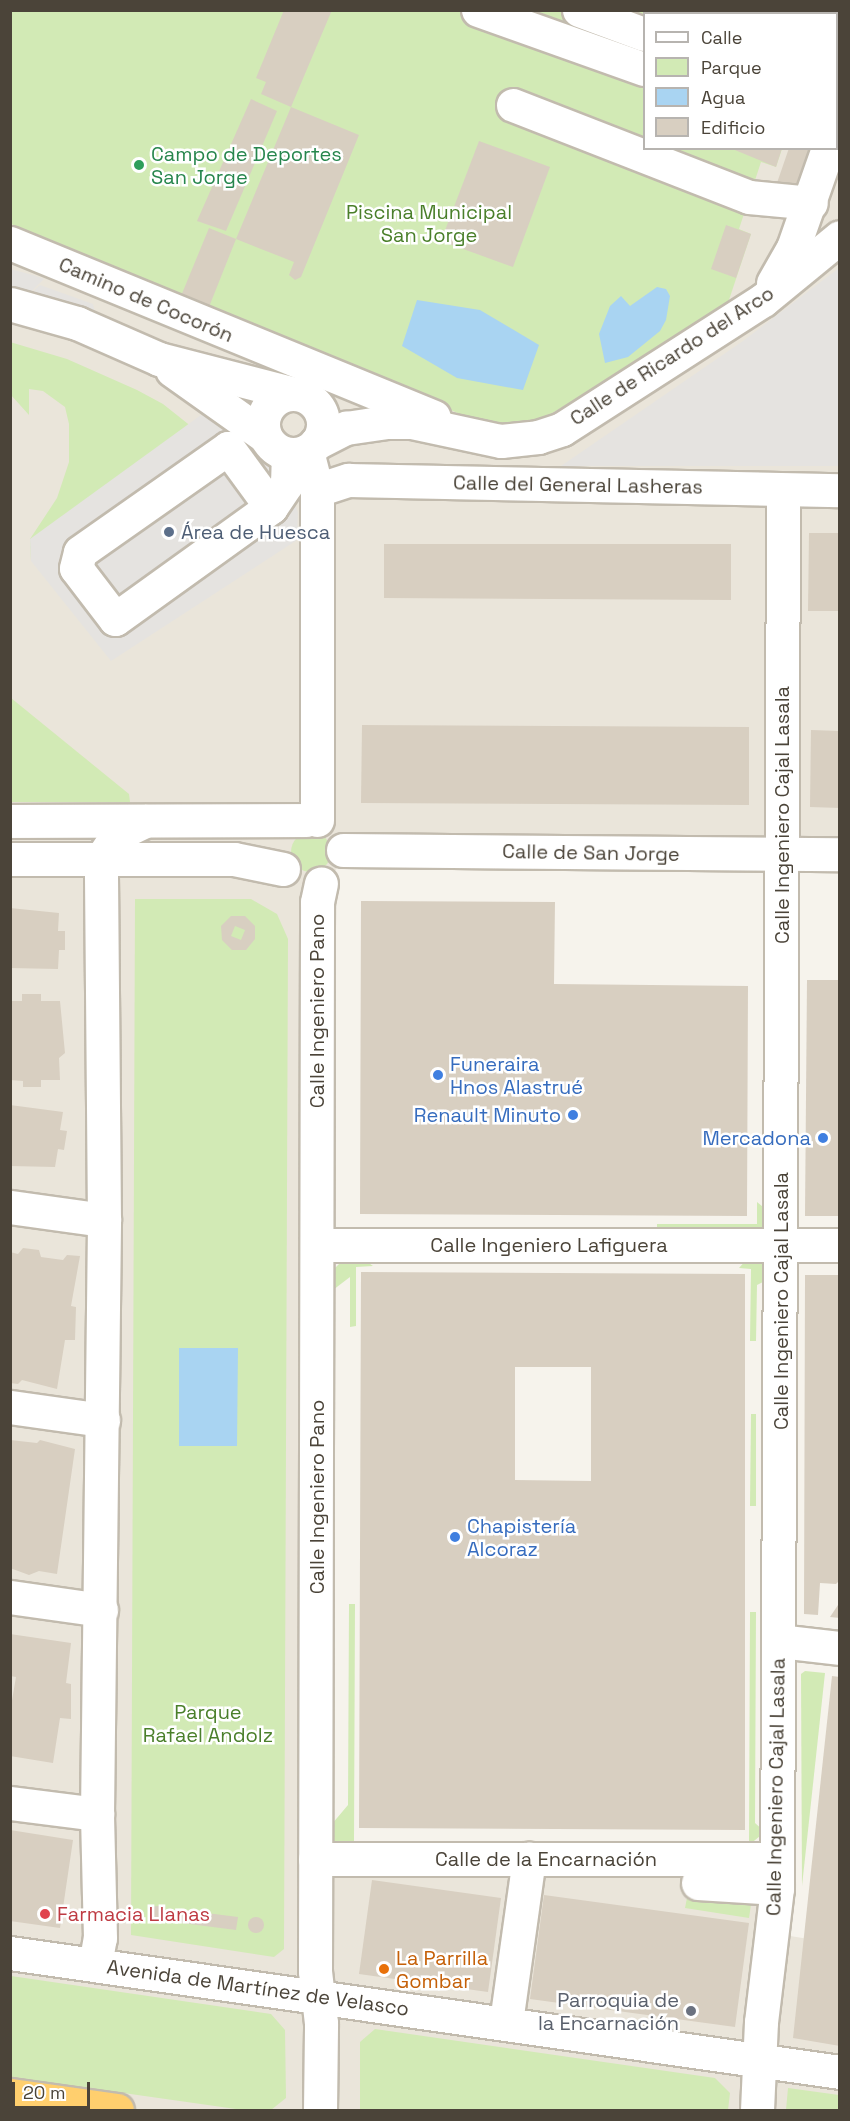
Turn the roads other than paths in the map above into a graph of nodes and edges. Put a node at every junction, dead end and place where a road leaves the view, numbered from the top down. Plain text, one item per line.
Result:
1 (478, 10) edge
2 (579, 10) edge
3 (643, 33) edge
4 (643, 68) edge
5 (513, 105) dead end
6 (827, 150) edge
7 (811, 203) junction
8 (840, 237) edge
9 (10, 243) edge
10 (763, 300) junction
11 (10, 304) edge
12 (283, 357) junction
13 (159, 359) junction
14 (303, 397) junction
15 (408, 406) junction
16 (468, 433) junction
17 (290, 446) junction
18 (228, 448) junction
19 (317, 490) junction
20 (783, 490) junction
21 (840, 490) edge
22 (271, 507) junction
23 (312, 820) junction
24 (10, 821) edge
25 (146, 821) junction
26 (344, 850) junction
27 (840, 854) edge
28 (781, 855) junction
29 (10, 859) edge
30 (101, 859) junction
31 (283, 869) junction
32 (321, 883) junction
33 (10, 1207) edge
34 (104, 1220) junction
35 (318, 1245) junction
36 (781, 1245) junction
37 (840, 1245) edge
38 (10, 1407) edge
39 (103, 1420) junction
40 (10, 1597) edge
41 (102, 1610) junction
42 (779, 1641) junction
43 (840, 1648) edge
44 (10, 1803) edge
45 (97, 1814) junction
46 (315, 1859) junction
47 (529, 1859) junction
48 (777, 1873) junction
49 (698, 1882) dead end
50 (10, 1953) edge
51 (95, 1965) junction
52 (318, 1998) junction
53 (506, 2022) junction
54 (760, 2060) junction
55 (840, 2072) edge
56 (10, 2095) edge
57 (10, 2107) edge
58 (35, 2110) edge
59 (117, 2110) edge
60 (320, 2110) edge
61 (757, 2110) edge

1 - 4 street
2 - 3 street
5 - 7 street
6 - 7 street
7 - 10 street
8 - 10 street, Calle de Ricardo del Arco
9 - 12 street, Camino de Cocorón
10 - 16 street, Calle de Ricardo del Arco
11 - 13 street
12 - 14 street
12 - 15 street, Camino de Cocorón
13 - 14 street
13 - 17 street
14 - 15 street, Camino de Cocorón
14 - 17 street
14 - 17 street
15 - 16 street, Camino de Cocorón
16 - 17 street, Calle de Ricardo del Arco
17 - 18 street
17 - 19 street
17 - 22 street
18 - 22 street
18 - 22 street
19 - 20 street, Calle del General Lasheras
19 - 23 street
20 - 21 street, Calle del General Lasheras
20 - 28 street, Calle Ingeniero Cajal Lasala
23 - 25 street
23 - 26 street
23 - 31 street
24 - 25 street
25 - 30 street
26 - 28 street, Calle de San Jorge
26 - 32 street
27 - 28 street, Calle de San Jorge
28 - 36 street, Calle Ingeniero Cajal Lasala
29 - 30 street
30 - 31 street
30 - 34 street
31 - 32 street
32 - 35 street, Calle Ingeniero Pano
33 - 34 street
34 - 39 street
35 - 36 street, Calle Ingeniero Lafiguera
35 - 46 street, Calle Ingeniero Pano
36 - 37 street, Calle Ingeniero Lafiguera
36 - 42 street, Calle Ingeniero Cajal Lasala
38 - 39 street
39 - 41 street
40 - 41 street
41 - 45 street
42 - 43 street
42 - 48 street, Calle Ingeniero Cajal Lasala
44 - 45 street
45 - 51 street
46 - 47 street, Calle de la Encarnación
46 - 52 street, Calle Ingeniero Pano
47 - 48 street, Calle de la Encarnación
47 - 53 street
48 - 49 street
48 - 54 street, Calle Ingeniero Cajal Lasala
50 - 51 street, Avenida de Martínez de Velasco
51 - 52 street, Avenida de Martínez de Velasco
52 - 53 street, Avenida de Martínez de Velasco
52 - 60 street, Calle Ingeniero Pano
53 - 54 street, Avenida de Martínez de Velasco
54 - 55 street, Avenida de Martínez de Velasco
54 - 61 street, Calle Ingeniero Cajal Lasala
56 - 59 highway
57 - 58 street

